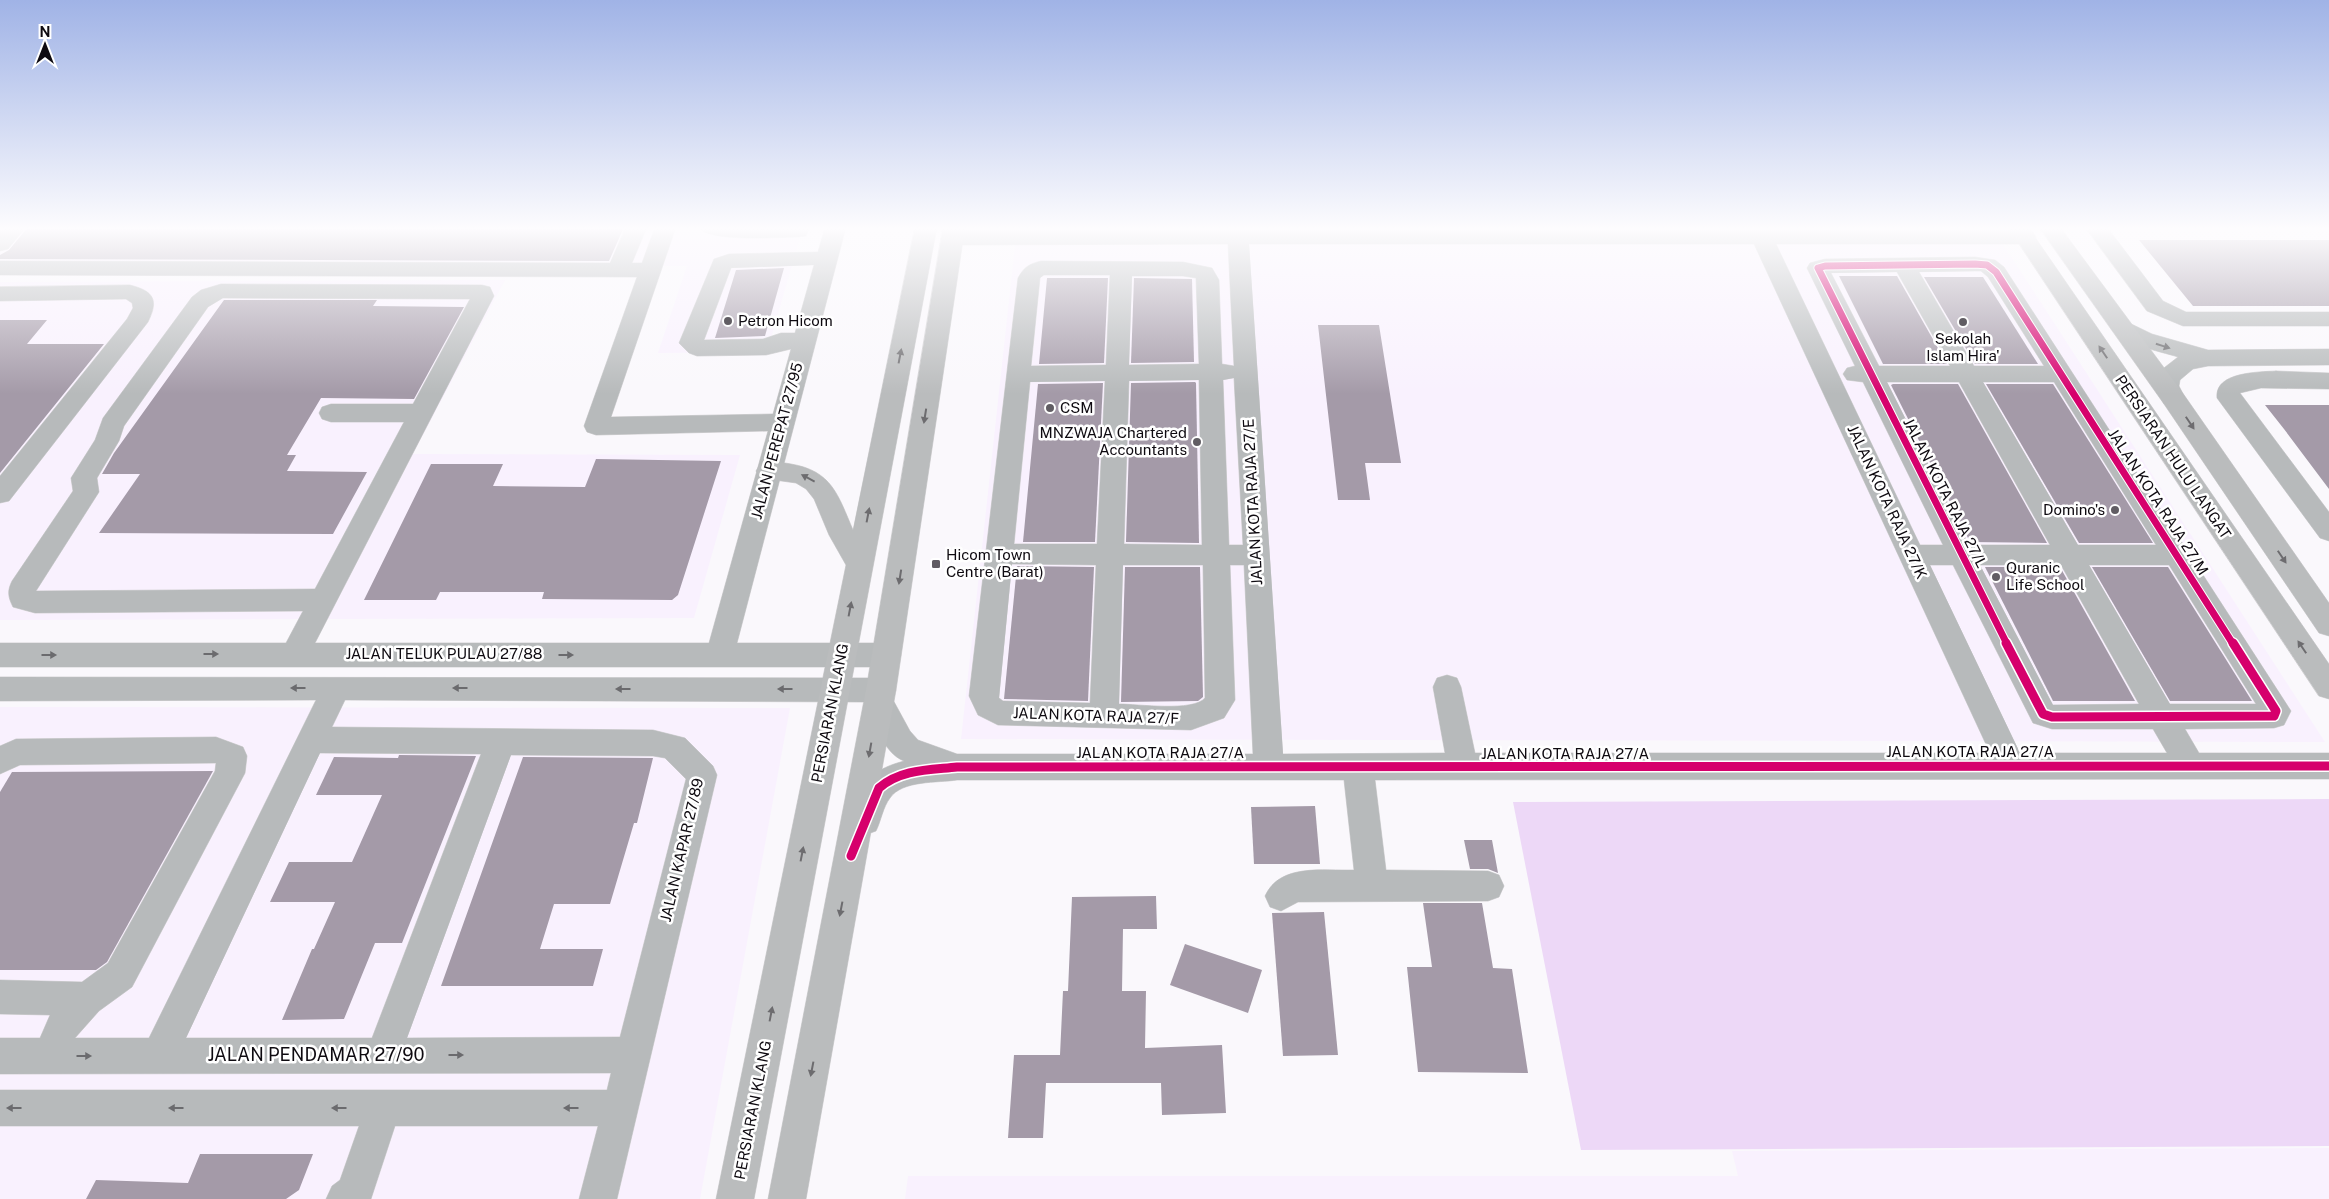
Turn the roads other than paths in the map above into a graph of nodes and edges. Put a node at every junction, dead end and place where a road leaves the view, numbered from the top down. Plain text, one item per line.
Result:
1 (646, 283) edge
2 (715, 283) edge
3 (820, 283) edge
4 (915, 283) edge
5 (945, 283) edge
6 (1028, 283) edge
7 (1120, 283) edge
8 (1208, 283) edge
9 (1241, 283) edge
10 (1783, 283) edge
11 (1824, 283) edge
12 (1914, 283) edge
13 (2001, 283) edge
14 (2056, 283) edge
15 (2089, 283) edge
16 (2138, 283) edge
17 (0, 294) edge
18 (2329, 319) edge
19 (2121, 327) junction
20 (804, 341) junction
21 (2329, 356) edge
22 (2208, 358) junction
23 (1210, 372) junction
24 (1246, 372) junction
25 (1117, 373) junction
26 (1019, 374) junction
27 (1826, 374) junction
28 (1870, 374) junction
29 (1966, 374) junction
30 (2059, 374) junction
31 (2329, 381) edge
32 (2173, 398) junction
33 (332, 413) dead end
34 (419, 413) junction
35 (782, 422) junction
36 (769, 471) junction
37 (0, 494) edge
38 (2329, 531) edge
39 (999, 554) junction
40 (1110, 554) junction
41 (1217, 554) junction
42 (1256, 554) junction
43 (1912, 555) junction
44 (1961, 555) junction
45 (2070, 555) junction
46 (2175, 555) junction
47 (859, 563) junction
48 (323, 600) junction
49 (2329, 626) edge
50 (295, 654) junction
51 (0, 655) edge
52 (720, 655) junction
53 (841, 655) junction
54 (887, 655) junction
55 (1447, 687) dead end
56 (2329, 687) edge
57 (336, 688) junction
58 (0, 689) edge
59 (834, 689) junction
60 (880, 696) junction
61 (1104, 716) junction
62 (2164, 716) junction
63 (2052, 718) joint
64 (311, 740) junction
65 (502, 742) junction
66 (0, 761) edge
67 (2011, 766) junction
68 (2190, 766) junction
69 (2329, 766) edge
70 (957, 767) junction
71 (1269, 767) junction
72 (1358, 767) junction
73 (1463, 768) junction
74 (851, 856) junction
75 (1372, 885) junction
76 (1488, 886) dead end
77 (1281, 896) dead end
78 (0, 997) edge
79 (87, 999) junction
80 (383, 1055) junction
81 (633, 1055) junction
82 (0, 1056) edge
83 (50, 1056) junction
84 (159, 1056) junction
85 (0, 1108) edge
86 (383, 1108) junction
87 (620, 1108) junction
88 (345, 1199) edge
89 (598, 1199) edge
90 (735, 1199) edge
91 (788, 1199) edge

1 - 35 street
2 - 20 street
3 - 20 street, JALAN PEREPAT 27/95
47 -> 4 main road, PERSIARAN KLANG
5 -> 54 main road
6 - 26 street, JALAN KOTA RAJA 27/F
7 - 25 street
8 - 23 street, JALAN KOTA RAJA 27/F
9 - 24 street, JALAN KOTA RAJA 27/E
10 - 27 street, JALAN KOTA RAJA 27/K
11 - 28 street, JALAN KOTA RAJA 27/L
12 - 29 street
13 - 30 street, JALAN KOTA RAJA 27/M
56 -> 14 main road, PERSIARAN HULU LANGAT
15 - 19 main road, PERSIARAN HULU LANGAT
16 - 18 street
17 - 37 street
19 -> 22 street
19 - 32 main road, PERSIARAN HULU LANGAT
20 - 35 street, JALAN PEREPAT 27/95
21 - 22 street
22 - 32 street
23 - 24 street
23 - 25 street
23 - 41 street, JALAN KOTA RAJA 27/F
24 - 42 street, JALAN KOTA RAJA 27/E
25 - 26 street
25 - 40 street
26 - 39 street, JALAN KOTA RAJA 27/F
27 - 28 street
27 - 43 street, JALAN KOTA RAJA 27/K
28 - 29 street
28 - 44 street, JALAN KOTA RAJA 27/L
29 - 30 street
29 - 45 street
30 - 46 street, JALAN KOTA RAJA 27/M
31 - 38 street
32 -> 49 main road, PERSIARAN HULU LANGAT
33 - 34 street
34 - 48 street
34 - 48 street
35 - 36 street, JALAN PEREPAT 27/95
47 -> 36 main road
36 - 52 street, JALAN PEREPAT 27/95
39 - 40 street
39 - 61 street, JALAN KOTA RAJA 27/F
40 - 41 street
40 - 61 street
41 - 42 street
41 - 61 street, JALAN KOTA RAJA 27/F
42 - 71 street, JALAN KOTA RAJA 27/E
43 - 44 street
43 - 67 street, JALAN KOTA RAJA 27/K
44 - 45 street
44 - 63 street, JALAN KOTA RAJA 27/L
45 - 46 street
45 - 62 street
46 - 62 street, JALAN KOTA RAJA 27/M
53 -> 47 main road, PERSIARAN KLANG
48 - 50 street
51 -> 50 street, JALAN TELUK PULAU 27/88
50 -> 52 street, JALAN TELUK PULAU 27/88
52 - 53 street, JALAN TELUK PULAU 27/88
53 - 54 street, JALAN TELUK PULAU 27/88
53 - 59 main road, PERSIARAN KLANG
54 - 60 main road
55 - 73 street
57 -> 58 street
59 -> 57 street
57 - 64 street
59 - 60 street
90 -> 59 main road, PERSIARAN KLANG
60 - 70 street, JALAN KOTA RAJA 27/A
60 -> 74 main road
62 - 63 street, JALAN KOTA RAJA 27/M
62 - 68 street
64 - 65 street, JALAN KAPAR 27/89
64 - 84 street
65 - 80 street
65 - 81 street, JALAN KAPAR 27/89
66 - 79 street
67 - 68 street, JALAN KOTA RAJA 27/A
67 - 73 street, JALAN KOTA RAJA 27/A
68 - 69 street, JALAN KOTA RAJA 27/A
70 - 71 street, JALAN KOTA RAJA 27/A
70 - 74 street, JALAN KOTA RAJA 27/A
71 - 72 street, JALAN KOTA RAJA 27/A
72 - 73 street, JALAN KOTA RAJA 27/A
72 - 75 street
74 -> 91 main road
75 - 76 street
75 - 77 street
78 - 79 street
79 - 83 street
80 -> 81 street, JALAN PENDAMAR 27/90
80 - 84 street, JALAN PENDAMAR 27/90
81 - 87 street, JALAN KAPAR 27/89
82 - 83 street, JALAN PENDAMAR 27/90
83 -> 84 street, JALAN PENDAMAR 27/90
86 -> 85 street
87 -> 86 street
86 - 88 street
87 - 89 street, JALAN KAPAR 27/89

